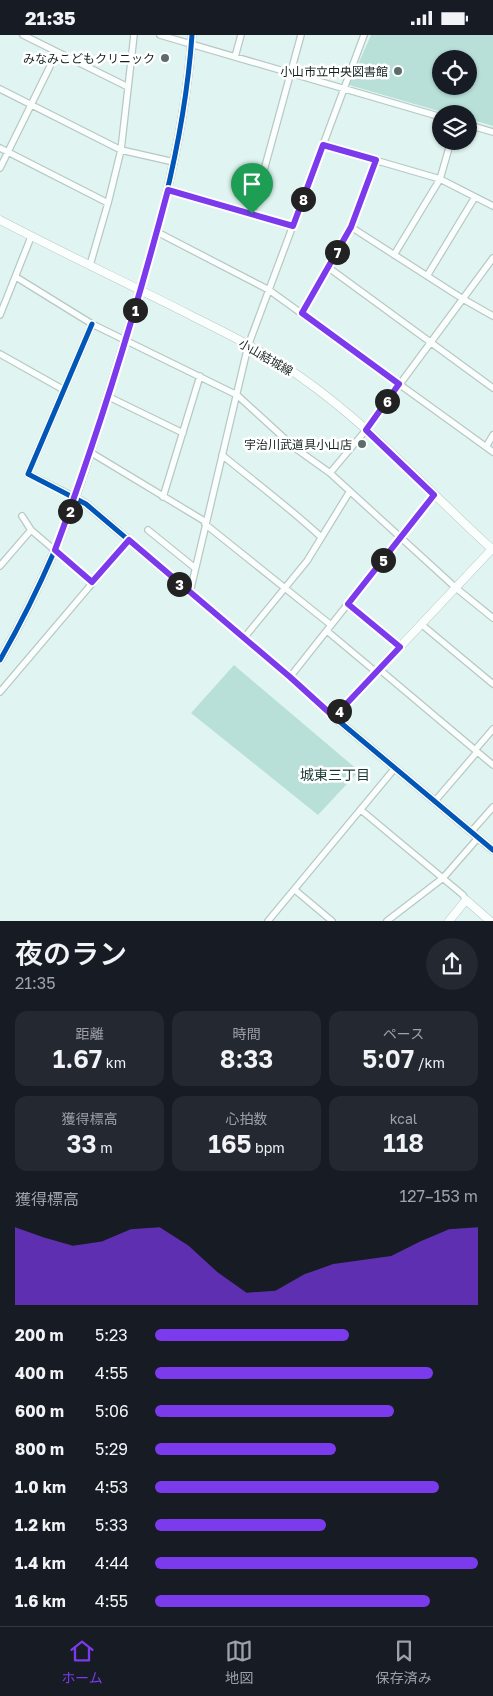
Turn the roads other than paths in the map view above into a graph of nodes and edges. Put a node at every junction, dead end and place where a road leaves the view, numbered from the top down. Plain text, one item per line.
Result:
1 (23, 35) edge
2 (134, 35) edge
3 (160, 35) edge
4 (192, 35) edge
5 (241, 35) edge
6 (301, 35) edge
7 (364, 35) edge
8 (191, 44) junction
9 (57, 52) junction
10 (235, 57) junction
11 (290, 73) junction
12 (128, 87) junction
13 (0, 89) edge
14 (344, 89) junction
15 (31, 105) junction
16 (432, 114) edge
17 (477, 127) edge
18 (493, 131) edge
19 (323, 145) junction
20 (0, 148) edge
21 (448, 150) edge
22 (121, 151) junction
23 (8, 152) junction
24 (376, 160) junction
25 (174, 162) junction
26 (0, 168) edge
27 (440, 179) junction
28 (168, 190) junction
29 (475, 197) junction
30 (108, 203) junction
31 (493, 206) edge
32 (252, 214) junction
33 (0, 220) edge
34 (293, 226) junction
35 (351, 227) junction
36 (157, 232) junction
37 (31, 237) junction
38 (394, 255) junction
39 (493, 258) edge
40 (90, 265) junction
41 (328, 268) junction
42 (427, 276) junction
43 (16, 277) junction
44 (141, 290) junction
45 (269, 290) junction
46 (463, 299) junction
47 (302, 313) junction
48 (0, 315) edge
49 (493, 316) edge
50 (92, 324) junction
51 (125, 339) junction
52 (430, 342) junction
53 (248, 345) junction
54 (0, 354) edge
55 (200, 376) junction
56 (399, 384) junction
57 (493, 388) edge
58 (64, 390) junction
59 (237, 395) junction
60 (108, 396) junction
61 (366, 430) junction
62 (183, 433) junction
63 (493, 435) edge
64 (486, 447) junction
65 (90, 452) junction
66 (493, 452) edge
67 (222, 455) junction
68 (330, 473) junction
69 (350, 491) junction
70 (434, 495) junction
71 (75, 497) junction
72 (163, 497) junction
73 (22, 516) dead end
74 (205, 523) junction
75 (30, 530) junction
76 (148, 530) dead end
77 (321, 537) junction
78 (401, 537) junction
79 (129, 540) junction
80 (493, 549) edge
81 (55, 550) junction
82 (0, 566) edge
83 (195, 568) junction
84 (92, 582) junction
85 (456, 588) junction
86 (285, 590) junction
87 (190, 593) junction
88 (348, 604) junction
89 (493, 618) edge
90 (421, 624) junction
91 (331, 625) junction
92 (327, 631) junction
93 (244, 639) junction
94 (400, 647) junction
95 (0, 660) edge
96 (378, 671) junction
97 (290, 677) junction
98 (493, 684) edge
99 (0, 692) edge
100 (334, 717) junction
101 (493, 729) edge
102 (476, 751) junction
103 (493, 765) edge
104 (395, 768) junction
105 (435, 801) junction
106 (493, 807) edge
107 (361, 809) junction
108 (471, 832) junction
109 (478, 838) junction
110 (493, 850) edge
111 (443, 878) junction
112 (295, 890) junction
113 (466, 900) junction
114 (268, 921) edge
115 (332, 921) edge
116 (387, 921) edge
117 (449, 921) edge
118 (490, 921) edge

1 - 9 street
2 - 12 street
3 - 8 street
4 - 8 street
5 - 10 street
6 - 11 street
7 - 14 street
8 - 10 street
8 - 25 street
9 - 12 street
9 - 15 street
10 - 11 street
11 - 14 street
11 - 32 street
12 - 22 street
13 - 15 street
14 - 16 street
14 - 19 street
15 - 22 street
15 - 23 street
17 - 18 street
19 - 24 street
19 - 34 street
20 - 23 street
21 - 27 street
22 - 25 street
22 - 30 street
23 - 26 street
23 - 30 street
24 - 27 street
24 - 35 street
25 - 28 street
27 - 29 street
27 - 38 street
28 - 32 street
28 - 36 street
29 - 31 street
29 - 42 street
30 - 40 street
32 - 34 street
33 - 37 street, 小山結城線
34 - 45 street
35 - 38 street
35 - 41 street
36 - 44 street
36 - 45 street
37 - 40 street, 小山結城線
37 - 43 street
38 - 42 street
39 - 46 street
40 - 44 street, 小山結城線
41 - 47 street
41 - 52 street
42 - 46 street
43 - 48 street
43 - 50 street
44 - 51 street
44 - 53 street, 小山結城線
45 - 47 street
45 - 53 street
46 - 49 street
46 - 52 street
47 - 56 street
50 - 51 street
50 - 58 street
51 - 55 street
51 - 60 street
52 - 56 street
52 - 57 street
53 - 59 street
53 - 61 street, 小山結城線
54 - 58 street
55 - 59 street
55 - 62 street
56 - 61 street
56 - 64 street
58 - 71 street
59 - 67 street
59 - 68 street
60 - 62 street
60 - 65 street
61 - 68 street
61 - 70 street, 小山結城線
62 - 72 street
63 - 64 street
64 - 66 street
65 - 71 street
65 - 72 street
67 - 74 street
67 - 77 street
68 - 69 street
69 - 77 street
69 - 78 street
70 - 78 street
70 - 80 street, 小山結城線
71 - 79 street
71 - 81 street
72 - 74 street
73 - 75 street
74 - 83 street
74 - 86 street
75 - 81 street
75 - 82 street
76 - 83 street
77 - 86 street
78 - 85 street
78 - 88 street
79 - 84 street
79 - 87 street
80 - 85 street
81 - 84 street
81 - 95 street
83 - 87 street
84 - 99 street
85 - 89 street
85 - 90 street
86 - 91 street
86 - 93 street
87 - 93 street
88 - 91 street
88 - 94 street
90 - 94 street
90 - 98 street
91 - 92 street
92 - 96 street
92 - 97 street
93 - 97 street
94 - 96 street
96 - 100 street
96 - 102 street
97 - 100 street
100 - 104 street
101 - 102 street
102 - 103 street
102 - 105 street
104 - 105 street
104 - 107 street
105 - 108 street
106 - 108 street
107 - 111 street
107 - 112 street
108 - 109 street
109 - 110 street
109 - 111 street
111 - 113 street
111 - 116 street
112 - 114 street
112 - 115 street
113 - 117 street
113 - 118 street

